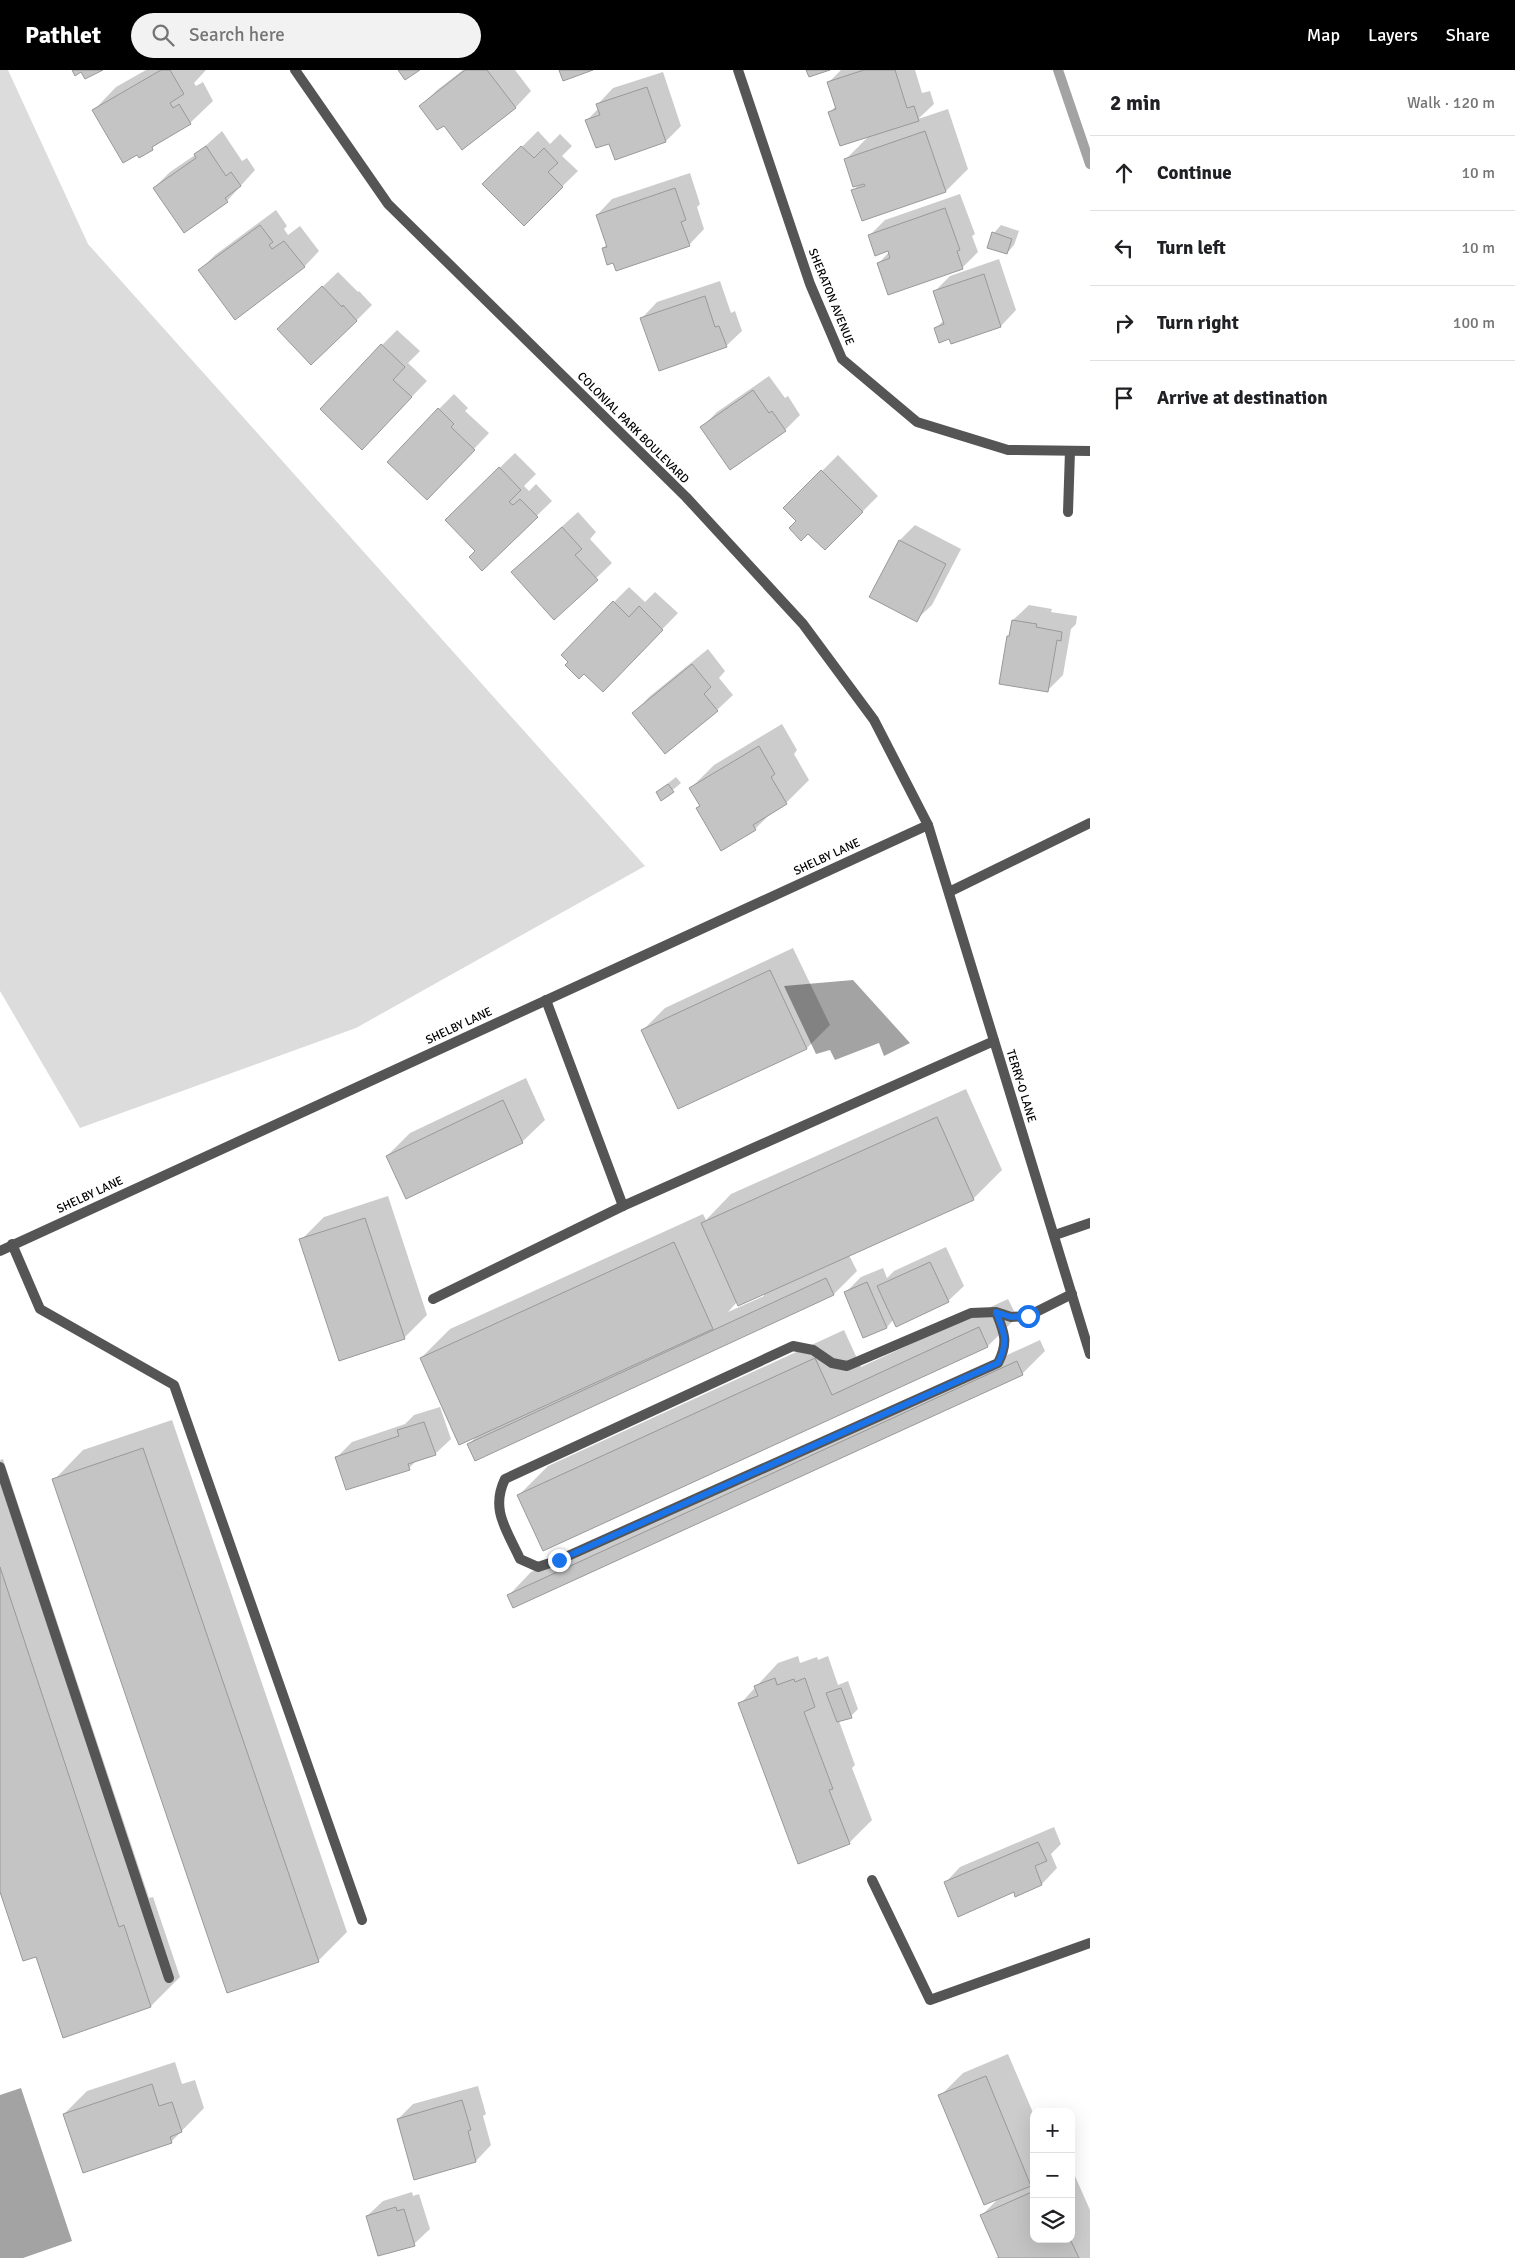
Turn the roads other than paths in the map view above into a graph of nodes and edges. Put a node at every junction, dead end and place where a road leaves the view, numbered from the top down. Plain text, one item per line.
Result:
1 (295, 70) edge
2 (738, 70) edge
3 (1070, 451) junction
4 (1090, 451) edge
5 (1068, 512) dead end
6 (1090, 823) edge
7 (928, 825) junction
8 (949, 892) junction
9 (546, 1000) junction
10 (994, 1041) junction
11 (623, 1206) junction
12 (1090, 1224) edge
13 (1055, 1235) junction
14 (12, 1244) junction
15 (0, 1251) edge
16 (1072, 1294) junction
17 (433, 1299) dead end
18 (996, 1312) junction
19 (1090, 1354) edge
20 (0, 1467) edge
21 (872, 1880) dead end
22 (362, 1920) dead end
23 (1090, 1943) edge
24 (169, 1978) dead end

1 - 7 street, COLONIAL PARK BOULEVARD
2 - 3 street, SHERATON AVENUE
3 - 4 street, SHERATON AVENUE
3 - 5 street
6 - 8 street
7 - 8 street, TERRY-O LANE
7 - 9 street, SHELBY LANE
8 - 10 street, TERRY-O LANE
9 - 11 street
9 - 14 street, SHELBY LANE
10 - 11 street
10 - 13 street, TERRY-O LANE
11 - 17 street
12 - 13 street
13 - 16 street, TERRY-O LANE
14 - 15 street, SHELBY LANE
14 - 22 street
16 - 18 street
16 - 19 street, TERRY-O LANE
18 - 18 street
20 - 24 street
21 - 23 street

